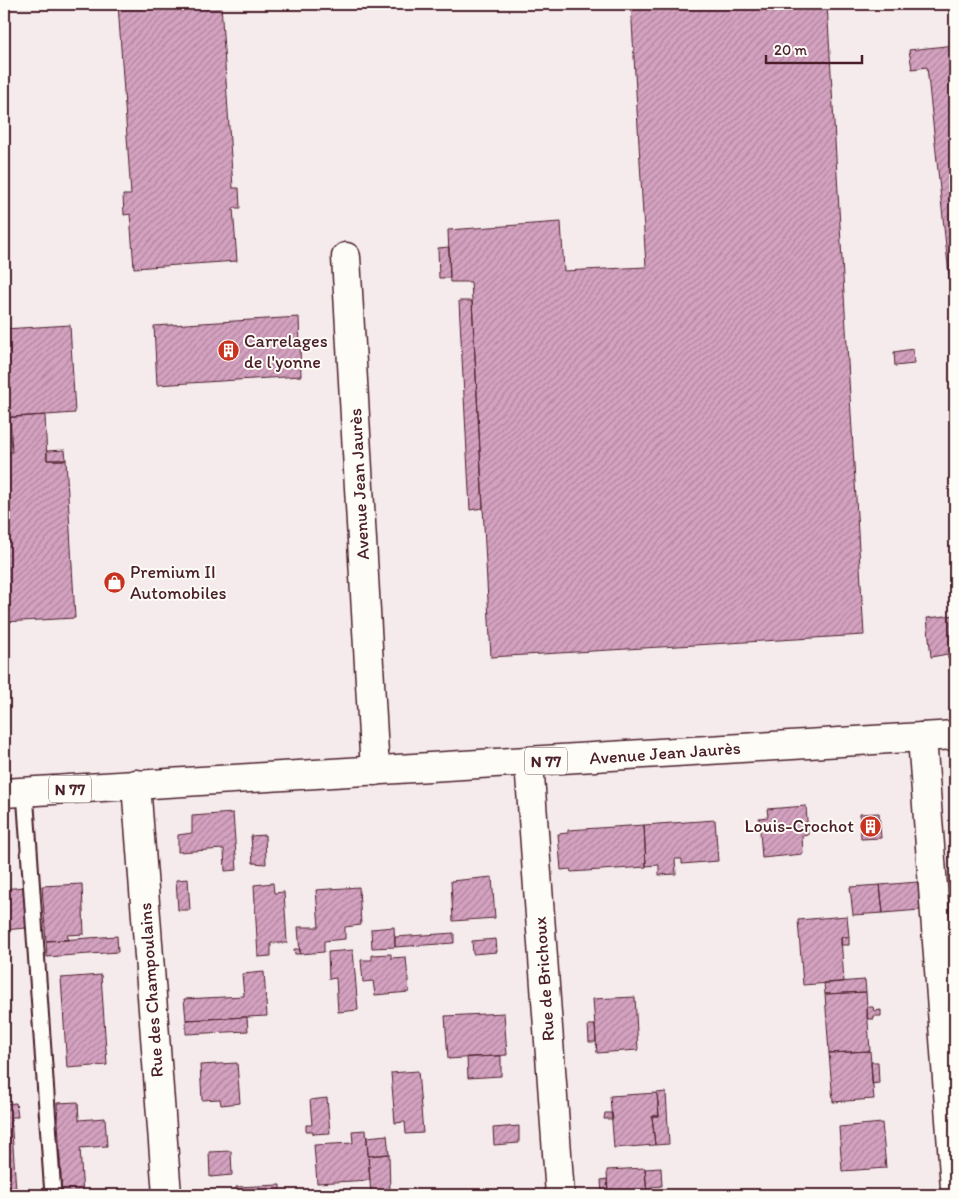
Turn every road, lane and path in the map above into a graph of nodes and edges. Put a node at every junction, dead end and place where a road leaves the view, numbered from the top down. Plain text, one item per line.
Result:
1 (346, 257) dead end
2 (955, 735) edge
3 (922, 737) junction
4 (529, 762) junction
5 (375, 771) junction
6 (136, 784) junction
7 (15, 792) edge
8 (955, 1188) edge
9 (53, 1195) edge
10 (167, 1195) edge
11 (560, 1195) edge

1 - 5 street, Avenue Jean Jaurès
2 - 3 street, Avenue Jean Jaurès / N 77
3 - 4 street, Avenue Jean Jaurès / N 77
3 - 8 street
4 - 5 street, Avenue Jean Jaurès / N 77
4 - 11 street, Rue de Brichoux
5 - 6 street, Avenue Jean Jaurès / N 77
6 - 7 street, N 77
6 - 10 street, Rue des Champoulains
7 - 9 lane

